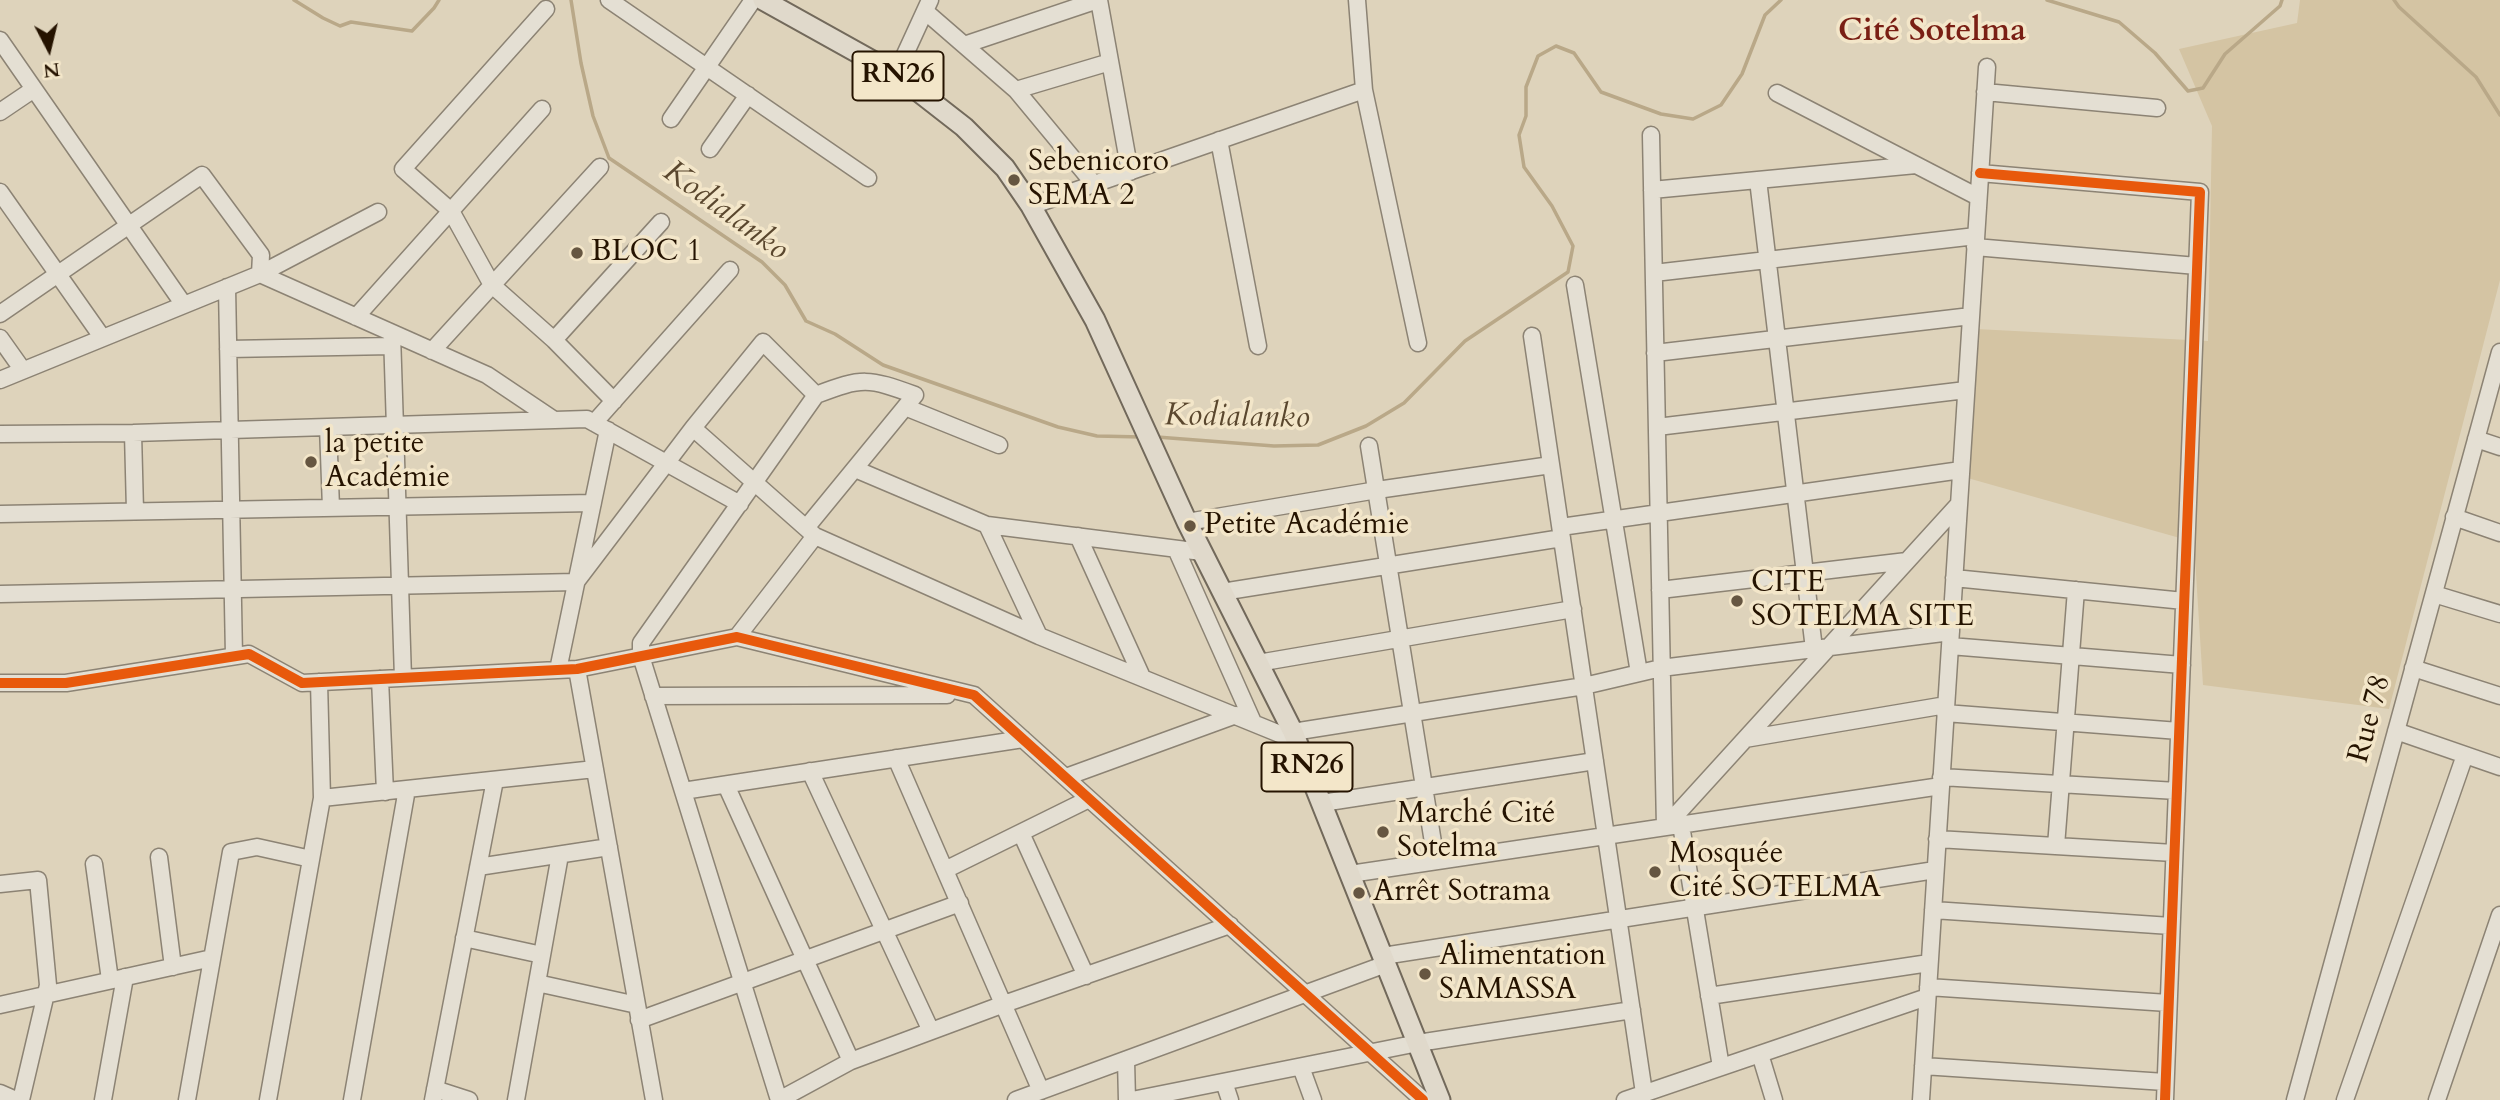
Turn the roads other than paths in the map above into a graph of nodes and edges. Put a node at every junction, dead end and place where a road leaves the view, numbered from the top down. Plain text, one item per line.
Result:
1 (609, 0) edge
2 (753, 0) edge
3 (763, 0) edge
4 (1099, 0) edge
5 (1357, 0) edge
6 (928, 6) edge
7 (546, 9) dead end
8 (0, 40) edge
9 (964, 45) junction
10 (1110, 62) junction
11 (706, 67) junction
12 (1987, 67) dead end
13 (896, 74) junction
14 (34, 89) junction
15 (1016, 90) junction
16 (1364, 90) junction
17 (1985, 92) junction
18 (1777, 93) dead end
19 (748, 96) junction
20 (2157, 108) dead end
21 (542, 109) dead end
22 (0, 112) edge
23 (671, 119) dead end
24 (1651, 135) dead end
25 (1219, 140) junction
26 (709, 149) dead end
27 (1916, 165) junction
28 (600, 167) dead end
29 (1130, 172) junction
30 (1980, 173) junction
31 (868, 178) dead end
32 (1758, 180) junction
33 (1094, 184) junction
34 (1652, 190) junction
35 (0, 192) edge
36 (1979, 197) junction
37 (1031, 206) junction
38 (451, 211) junction
39 (379, 212) dead end
40 (661, 222) dead end
41 (129, 225) junction
42 (1976, 242) junction
43 (1767, 259) junction
44 (2197, 266) junction
45 (730, 270) dead end
46 (1654, 273) junction
47 (57, 274) junction
48 (260, 274) junction
49 (492, 285) junction
50 (1575, 285) dead end
51 (227, 287) junction
52 (184, 304) junction
53 (0, 314) edge
54 (1971, 316) junction
55 (356, 317) junction
56 (1532, 336) dead end
57 (102, 337) junction
58 (0, 338) edge
59 (1777, 338) junction
60 (392, 340) junction
61 (554, 340) junction
62 (1418, 343) dead end
63 (1258, 346) dead end
64 (228, 349) junction
65 (432, 351) junction
66 (2500, 352) edge
67 (1655, 353) junction
68 (22, 369) junction
69 (0, 380) edge
70 (1966, 390) junction
71 (816, 395) junction
72 (614, 401) junction
73 (905, 407) junction
74 (1786, 411) junction
75 (554, 420) junction
76 (395, 425) junction
77 (328, 427) junction
78 (601, 427) junction
79 (693, 428) junction
80 (1657, 428) junction
81 (230, 430) junction
82 (133, 433) junction
83 (0, 434) edge
84 (2476, 439) junction
85 (999, 445) dead end
86 (1370, 446) dead end
87 (2500, 447) edge
88 (666, 463) junction
89 (1551, 465) junction
90 (855, 469) junction
91 (1961, 470) junction
92 (755, 482) junction
93 (1377, 491) junction
94 (1795, 492) junction
95 (593, 503) junction
96 (1959, 503) junction
97 (740, 504) junction
98 (397, 507) junction
99 (331, 508) junction
100 (231, 510) junction
101 (135, 511) junction
102 (1658, 512) junction
103 (0, 514) edge
104 (2454, 517) junction
105 (1614, 519) junction
106 (1187, 522) junction
107 (987, 525) junction
108 (811, 532) junction
109 (1561, 532) junction
110 (2500, 533) edge
111 (1078, 536) junction
112 (1176, 548) junction
113 (1202, 552) junction
114 (1907, 561) junction
115 (1388, 565) junction
116 (1805, 573) junction
117 (1954, 578) junction
118 (576, 582) junction
119 (400, 586) junction
120 (233, 589) junction
121 (1660, 590) junction
122 (2076, 590) junction
123 (1222, 592) junction
124 (0, 594) edge
125 (2434, 594) junction
126 (2184, 601) junction
127 (1573, 609) junction
128 (2500, 614) edge
129 (1039, 636) junction
130 (737, 638) junction
131 (1400, 638) junction
132 (1950, 639) junction
133 (1822, 648) junction
134 (234, 656) junction
135 (641, 656) junction
136 (2071, 656) junction
137 (1258, 663) junction
138 (2182, 664) junction
139 (1661, 668) junction
140 (2413, 668) junction
141 (577, 669) junction
142 (558, 670) junction
143 (1639, 673) junction
144 (1142, 677) junction
145 (403, 678) junction
146 (380, 679) junction
147 (319, 682) junction
148 (0, 683) edge
149 (1584, 686) junction
150 (974, 695) junction
151 (653, 696) junction
152 (2500, 696) edge
153 (1946, 709) junction
154 (1412, 713) junction
155 (1236, 715) junction
156 (1253, 722) junction
157 (2066, 722) junction
158 (2179, 731) junction
159 (2396, 731) junction
160 (1295, 736) junction
161 (1023, 738) junction
162 (1745, 739) junction
163 (2465, 755) junction
164 (896, 758) junction
165 (1595, 761) junction
166 (2500, 767) edge
167 (595, 769) junction
168 (810, 772) junction
169 (1066, 778) junction
170 (495, 780) junction
171 (1941, 781) junction
172 (726, 785) junction
173 (2061, 785) junction
174 (1424, 787) junction
175 (407, 789) junction
176 (683, 791) junction
177 (2177, 791) junction
178 (385, 792) junction
179 (322, 798) junction
180 (1089, 799) junction
181 (1322, 803) junction
182 (1673, 826) junction
183 (1021, 833) junction
184 (1606, 836) junction
185 (1937, 839) junction
186 (2056, 846) junction
187 (609, 848) junction
188 (2174, 853) junction
189 (560, 855) junction
190 (159, 857) dead end
191 (311, 859) junction
192 (1436, 861) junction
193 (94, 864) dead end
194 (478, 867) junction
195 (945, 870) junction
196 (1935, 870) junction
197 (1350, 874) junction
198 (0, 884) edge
199 (960, 903) junction
200 (1694, 907) junction
201 (1933, 910) junction
202 (2500, 915) edge
203 (1618, 919) junction
204 (1230, 925) junction
205 (2171, 926) junction
206 (885, 931) junction
207 (464, 937) junction
208 (542, 956) junction
209 (212, 958) junction
210 (806, 960) junction
211 (1385, 960) junction
212 (1929, 963) junction
213 (173, 967) junction
214 (1086, 976) junction
215 (118, 979) junction
216 (537, 983) junction
217 (743, 983) junction
218 (1928, 992) junction
219 (1306, 994) junction
220 (46, 995) junction
221 (1709, 996) junction
222 (2168, 1003) junction
223 (1004, 1004) junction
224 (0, 1005) edge
225 (1632, 1010) junction
226 (638, 1012) junction
227 (931, 1031) junction
228 (1418, 1043) junction
229 (1372, 1054) junction
230 (1760, 1054) junction
231 (1126, 1060) junction
232 (851, 1061) junction
233 (1923, 1066) junction
234 (1301, 1067) junction
235 (1721, 1067) junction
236 (1224, 1082) junction
237 (2165, 1082) junction
238 (1041, 1091) junction
239 (0, 1093) edge
240 (1644, 1093) junction
241 (434, 1095) edge
242 (1019, 1099) edge
243 (19, 1100) edge
244 (103, 1100) edge
245 (187, 1100) edge
246 (268, 1100) edge
247 (352, 1100) edge
248 (469, 1100) edge
249 (516, 1100) edge
250 (654, 1100) edge
251 (779, 1100) edge
252 (1130, 1100) edge
253 (1230, 1100) edge
254 (1313, 1100) edge
255 (1423, 1100) edge
256 (1440, 1100) edge
257 (1625, 1100) edge
258 (1774, 1100) edge
259 (1920, 1100) edge
260 (2165, 1100) edge
261 (2295, 1100) edge
262 (2345, 1100) edge
263 (2437, 1100) edge

1 - 11 street
2 - 11 street
3 - 13 main road, RN26
4 - 9 street
4 - 10 street
5 - 16 street
6 - 9 street
6 - 13 street
7 - 38 street
8 - 14 street
9 - 15 street
10 - 15 street
10 - 29 street
11 - 19 street
11 - 23 street
12 - 17 street
13 - 37 main road, RN26
14 - 22 street
14 - 41 street
15 - 33 street
16 - 25 street
16 - 62 street
17 - 20 street
17 - 30 street
18 - 27 street
19 - 26 street
19 - 31 street
21 - 38 street
24 - 34 street
25 - 29 street
25 - 63 street
27 - 32 street
27 - 36 street
28 - 49 street
29 - 33 street
30 - 36 street
30 - 44 street
32 - 34 street
32 - 43 street
33 - 37 street
34 - 46 street
35 - 47 street
36 - 42 street
37 - 106 main road, RN26
38 - 49 street
38 - 55 street
39 - 48 street
40 - 61 street
41 - 47 street
41 - 48 street
41 - 52 street
42 - 43 street
42 - 44 street
42 - 54 street
43 - 46 street
43 - 59 street
44 - 126 street
45 - 72 street
46 - 67 street
47 - 53 street
47 - 57 street
48 - 51 street
48 - 55 street
49 - 61 street
49 - 65 street
50 - 105 street
51 - 52 street
51 - 64 street
52 - 57 street
54 - 59 street
54 - 70 street
55 - 60 street
56 - 89 street
57 - 68 street
58 - 68 street
59 - 67 street
59 - 74 street
60 - 64 street
60 - 65 street
60 - 76 street
61 - 72 street
64 - 81 street
65 - 75 street
66 - 84 street, Rue 78
67 - 80 street
68 - 69 street
70 - 74 street
70 - 91 street
71 - 73 street
71 - 79 street
71 - 92 street
72 - 78 street
73 - 85 street
73 - 90 street
74 - 80 street
74 - 94 street
75 - 76 street
75 - 78 street
76 - 77 street
76 - 98 street
77 - 81 street
77 - 99 street
78 - 88 street
78 - 95 street
79 - 88 street
79 - 92 street
80 - 102 street
81 - 82 street
81 - 100 street
82 - 83 street
82 - 101 street
84 - 87 street
84 - 104 street, Rue 78
86 - 93 street
88 - 97 street
88 - 118 street
89 - 93 street
89 - 109 street
90 - 107 street
90 - 108 street
91 - 94 street
91 - 96 street
92 - 97 street
92 - 108 street
93 - 106 street
93 - 115 street
94 - 102 street
94 - 116 street
95 - 98 street
95 - 118 street
96 - 114 street
96 - 117 street
97 - 135 street
98 - 99 street
98 - 119 street
99 - 100 street
100 - 101 street
100 - 120 street
101 - 103 street
102 - 105 street
102 - 121 street
104 - 110 street
104 - 125 street, Rue 78
105 - 109 street
105 - 143 street
106 - 113 main road, RN26
107 - 111 street
107 - 129 street
108 - 129 street
108 - 130 street
109 - 115 street
109 - 127 street
111 - 112 street
111 - 144 street
112 - 113 street
112 - 156 street
113 - 123 main road, RN26
114 - 116 street
114 - 133 street
115 - 123 street
115 - 131 street
116 - 121 street
116 - 133 street
117 - 122 street
117 - 132 street
118 - 119 street
118 - 142 street
119 - 120 street
119 - 145 street
120 - 124 street
120 - 134 street
121 - 139 street
122 - 126 street
122 - 136 street
123 - 137 main road, RN26
125 - 128 street
125 - 140 street, Rue 78
126 - 138 street
127 - 131 street
127 - 149 street
129 - 144 street
130 - 135 street
130 - 150 street
131 - 137 street
131 - 154 street
132 - 133 street
132 - 136 street
132 - 153 street
133 - 139 street
133 - 162 street
134 - 147 street
134 - 148 street
135 - 141 street
135 - 151 street
136 - 138 street
136 - 157 street
137 - 160 main road, RN26
138 - 158 street
139 - 143 street
139 - 182 street
140 - 152 street
140 - 159 street, Rue 78
141 - 142 street
141 - 167 street
142 - 145 street
143 - 149 street
144 - 155 street
145 - 146 street
146 - 147 street
146 - 178 street
147 - 179 street
149 - 154 street
149 - 165 street
150 - 151 street
150 - 161 street
151 - 176 street
153 - 157 street
153 - 162 street
153 - 171 street
154 - 160 street
154 - 174 street
155 - 156 street
155 - 169 street
156 - 160 street
157 - 158 street
157 - 173 street
158 - 177 street
159 - 163 street
159 - 261 street, Rue 78
160 - 181 main road, RN26
161 - 164 street
161 - 169 street
162 - 182 street
163 - 166 street
163 - 262 street
164 - 168 street
164 - 195 street
165 - 174 street
165 - 184 street
167 - 170 street
167 - 187 street
168 - 172 street
168 - 206 street
169 - 180 street
170 - 175 street
170 - 194 street
171 - 173 street
171 - 182 street
171 - 185 street
172 - 176 street
172 - 210 street
173 - 177 street
173 - 186 street
174 - 181 street
174 - 192 street
175 - 178 street
175 - 247 street
176 - 217 street
177 - 188 street
178 - 179 street
179 - 191 street
180 - 183 street
180 - 204 street
181 - 197 main road, RN26
182 - 184 street
182 - 200 street
183 - 195 street
183 - 214 street
184 - 192 street
184 - 203 street
185 - 186 street
185 - 196 street
186 - 188 street
187 - 189 street
187 - 226 street
188 - 205 street
189 - 194 street
189 - 208 street
190 - 213 street
191 - 209 street
191 - 246 street
192 - 197 street
193 - 215 street
194 - 207 street
195 - 199 street
196 - 200 street
196 - 201 street
197 - 211 main road, RN26
198 - 220 street
199 - 206 street
199 - 223 street
200 - 203 street
200 - 221 street
201 - 205 street
201 - 212 street
202 - 263 street
203 - 211 street
203 - 225 street
204 - 214 street
204 - 219 street
205 - 222 street
206 - 210 street
206 - 227 street
207 - 208 street
207 - 241 street
208 - 216 street
209 - 213 street
209 - 245 street
210 - 217 street
210 - 232 street
211 - 219 street
211 - 228 main road, RN26
212 - 218 street
212 - 221 street
213 - 215 street
214 - 223 street
215 - 220 street
215 - 244 street
216 - 226 street
216 - 249 street
217 - 226 street
217 - 251 street
218 - 222 street
218 - 230 street
218 - 233 street
219 - 229 street
219 - 231 street
220 - 224 street
220 - 243 street
221 - 235 street
222 - 237 street
223 - 227 street
223 - 238 street
225 - 228 street
225 - 240 street
226 - 250 street
227 - 232 street
228 - 229 street
228 - 256 main road, RN26
229 - 234 street
229 - 255 street
230 - 235 street
230 - 258 street
231 - 238 street
231 - 252 street
232 - 251 street
233 - 237 street
233 - 259 street
234 - 236 street
234 - 254 street
235 - 240 street
236 - 252 street
236 - 253 street
237 - 260 street
238 - 242 street
239 - 243 street
240 - 257 street
241 - 248 street

